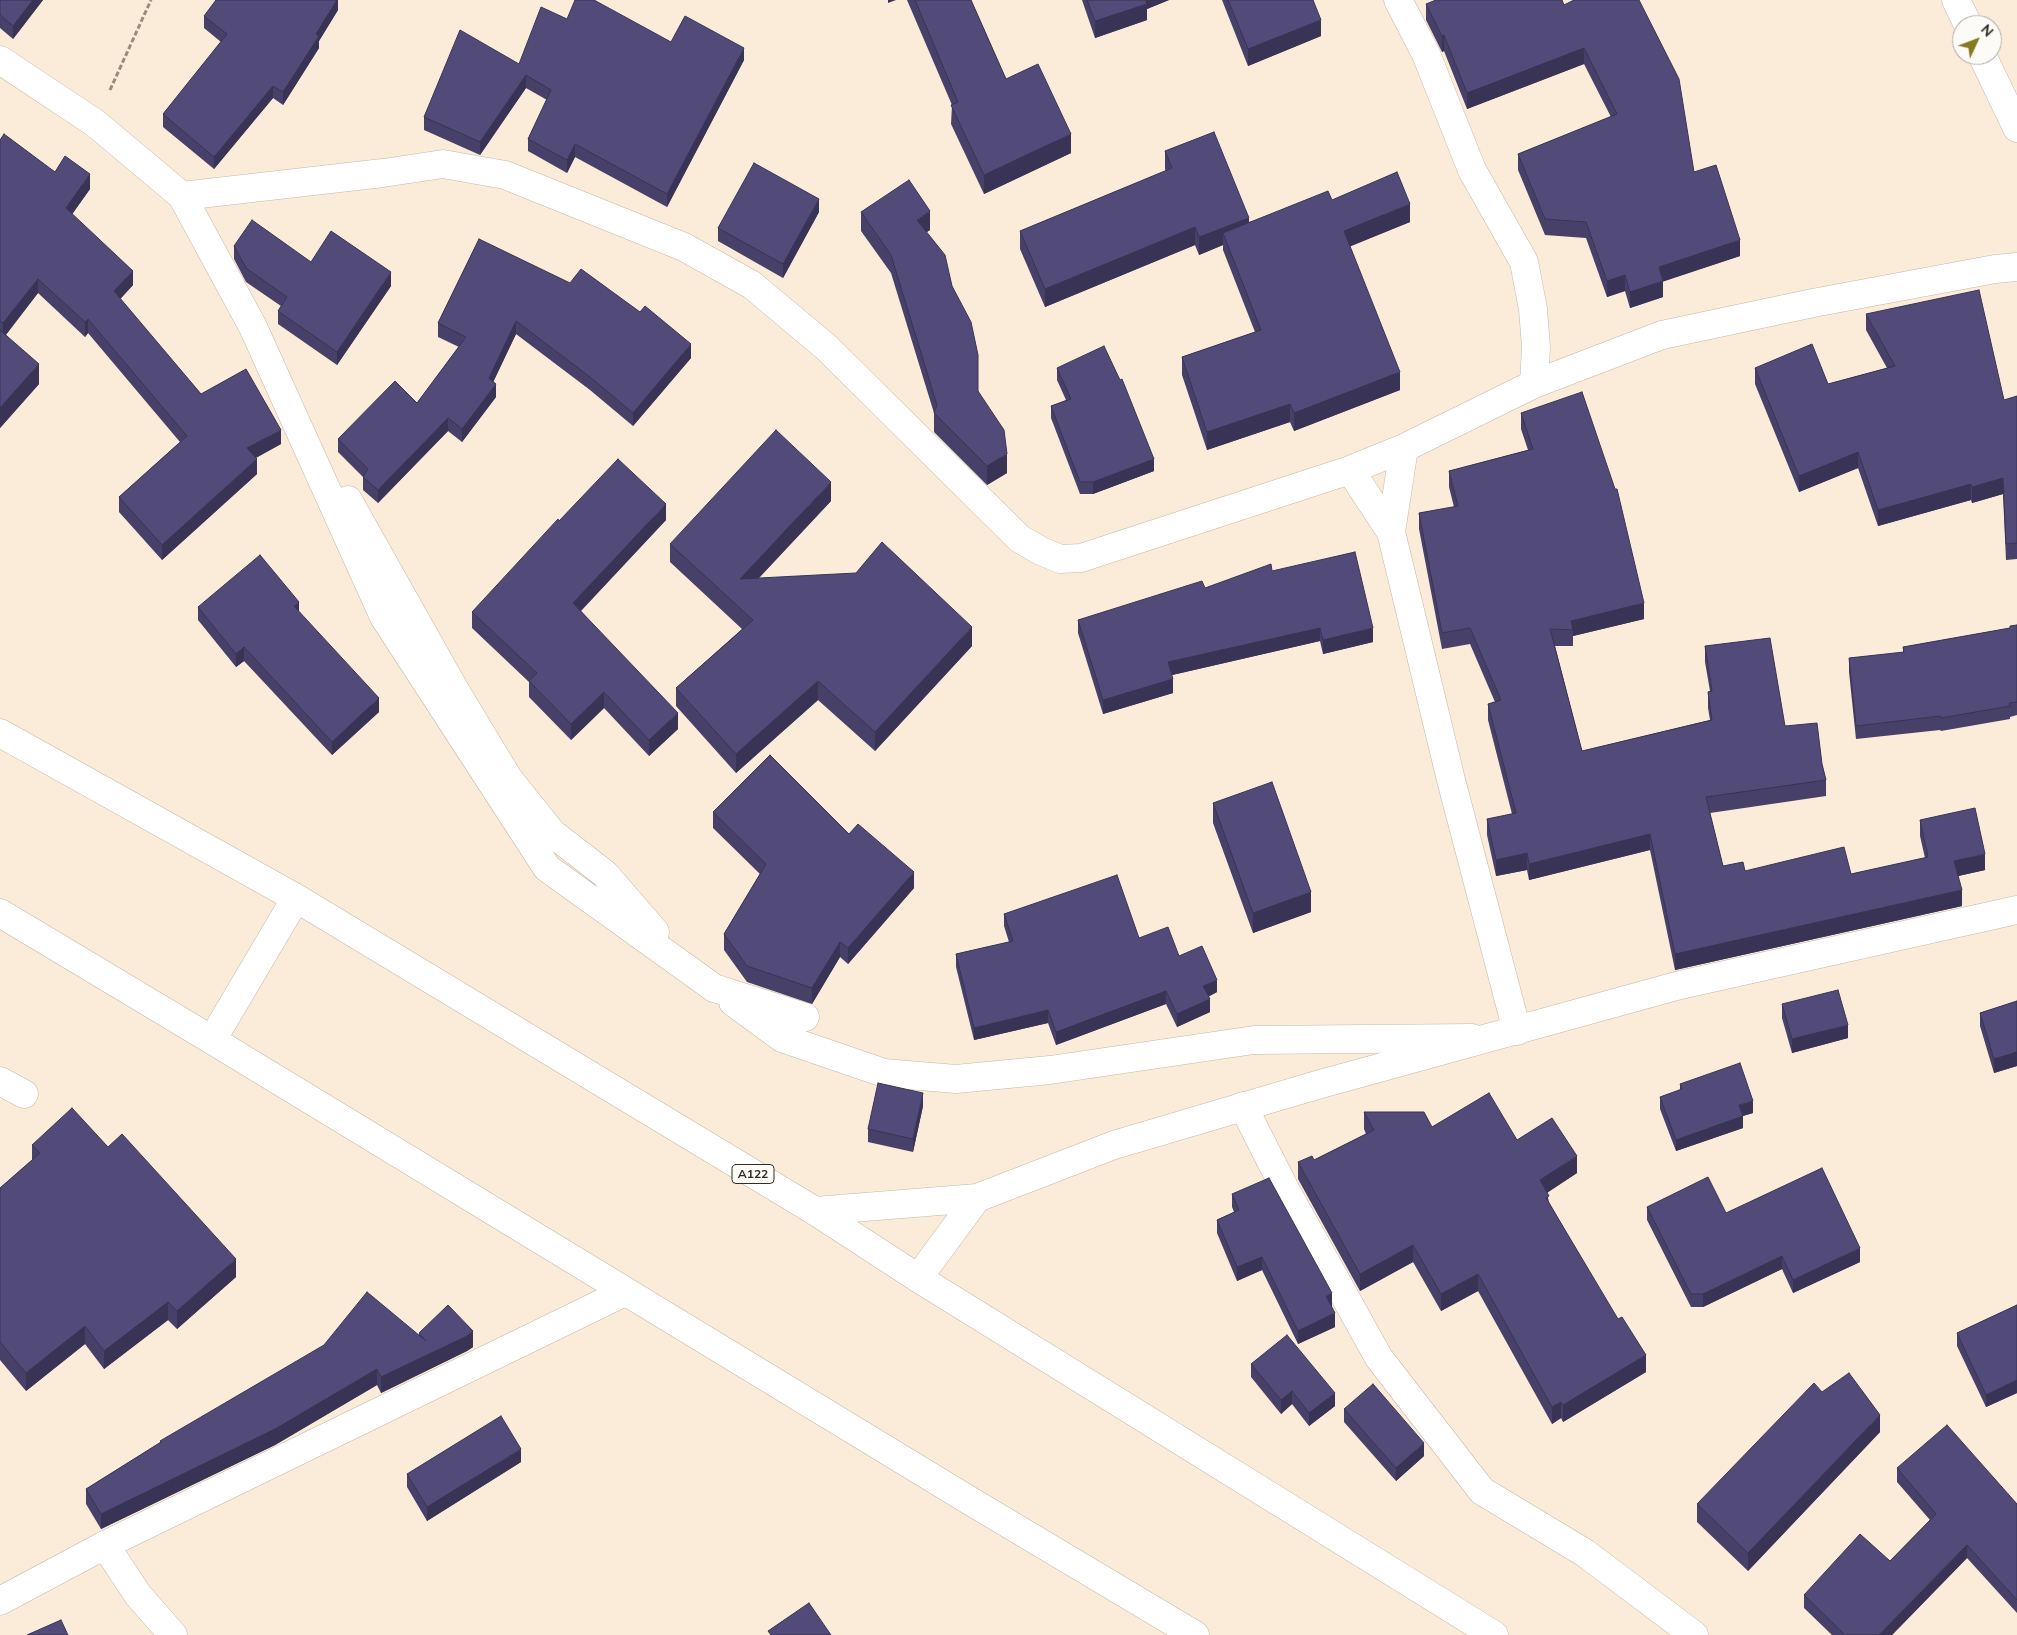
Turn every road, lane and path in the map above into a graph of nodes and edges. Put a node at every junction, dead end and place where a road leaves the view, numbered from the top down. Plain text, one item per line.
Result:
1 (151, 0) edge
2 (1398, 0) edge
3 (1956, 0) edge
4 (1963, 15) edge
5 (0, 60) edge
6 (1987, 65) edge
7 (95, 122) junction
8 (2017, 128) edge
9 (182, 196) junction
10 (2017, 266) edge
11 (1534, 384) junction
12 (1404, 448) junction
13 (1350, 470) junction
14 (1391, 532) junction
15 (0, 733) edge
16 (296, 898) junction
17 (2017, 910) edge
18 (0, 913) edge
19 (714, 988) junction
20 (805, 1017) dead end
21 (1517, 1030) junction
22 (1486, 1038) junction
23 (212, 1040) junction
24 (0, 1082) edge
25 (24, 1094) dead end
26 (1244, 1106) junction
27 (977, 1198) junction
28 (815, 1211) junction
29 (918, 1278) junction
30 (625, 1292) junction
31 (105, 1545) junction
32 (0, 1601) edge
33 (172, 1635) edge
34 (1195, 1635) edge
35 (1494, 1635) edge
36 (1694, 1635) edge

1 - 7 path
2 - 11 main road
3 - 4 main road
5 - 7 main road
6 - 8 main road
7 - 9 main road
9 - 13 main road
9 - 19 main road
10 - 11 main road
11 - 12 main road
12 - 13 main road
12 - 14 main road
13 - 14 main road
14 - 21 main road
15 - 16 main road, A122
16 - 23 main road
16 - 28 main road, A122
17 - 21 main road
18 - 23 main road
19 - 20 main road
19 - 22 main road
21 - 22 main road
22 - 26 main road
23 - 30 main road
24 - 25 main road
26 - 27 main road
26 - 36 main road
27 - 28 main road
27 - 29 main road
28 - 29 main road, A122
29 - 35 main road, A122
30 - 31 main road
30 - 34 main road
31 - 32 main road
31 - 33 main road

